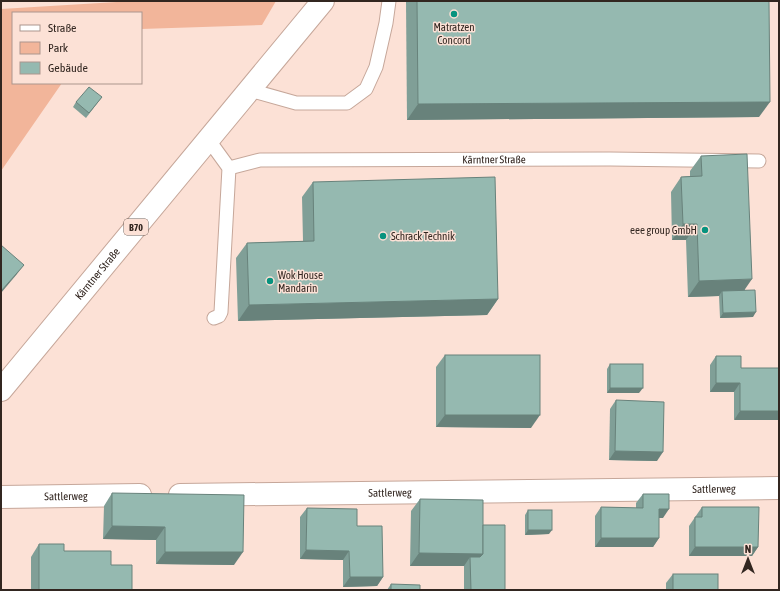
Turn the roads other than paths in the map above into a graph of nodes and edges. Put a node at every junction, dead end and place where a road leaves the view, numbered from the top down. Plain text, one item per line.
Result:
1 (323, 1) edge
2 (389, 1) edge
3 (250, 90) junction
4 (208, 139) junction
5 (759, 161) dead end
6 (229, 168) junction
7 (214, 318) dead end
8 (1, 390) edge
9 (779, 488) edge
10 (1, 497) edge

1 - 3 street, Kärntner Straße / B70
2 - 3 lane
3 - 4 street, Kärntner Straße / B70
4 - 6 lane
4 - 8 street, Kärntner Straße / B70
5 - 6 lane, Kärntner Straße
6 - 7 lane
9 - 10 street, Sattlerweg

